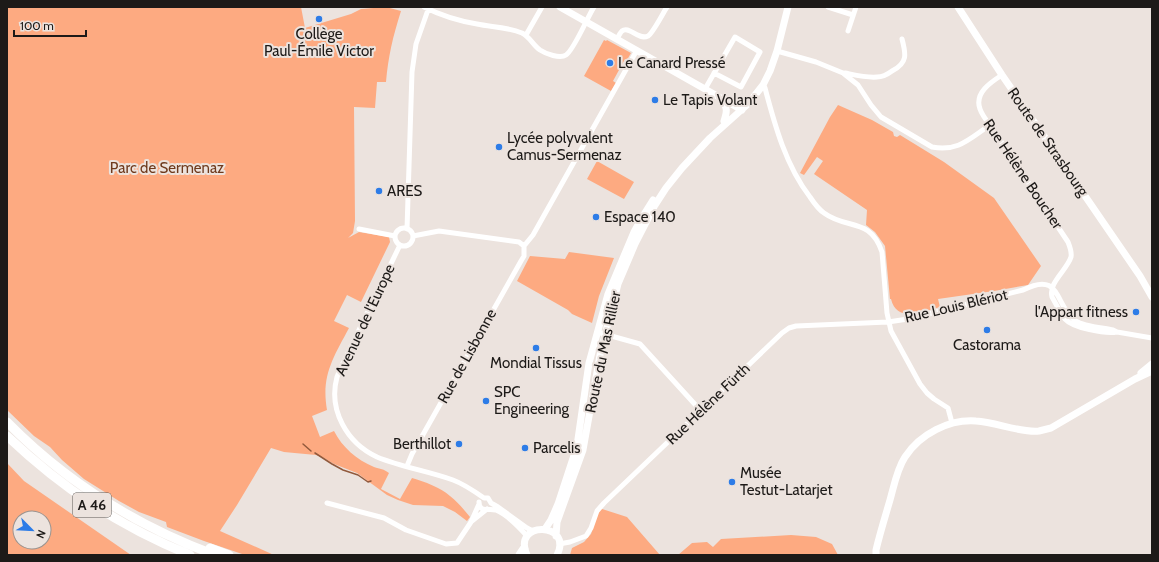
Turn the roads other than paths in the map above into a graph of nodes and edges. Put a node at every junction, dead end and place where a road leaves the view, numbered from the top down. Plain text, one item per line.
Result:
1 (542, 7) edge
2 (560, 7) edge
3 (594, 7) edge
4 (667, 7) edge
5 (788, 7) edge
6 (828, 7) edge
7 (856, 7) edge
8 (958, 7) edge
9 (427, 8) edge
10 (853, 15) junction
11 (587, 22) junction
12 (848, 31) dead end
13 (526, 36) junction
14 (617, 39) junction
15 (902, 39) dead end
16 (637, 50) junction
17 (777, 51) junction
18 (714, 73) junction
19 (843, 73) junction
20 (1002, 75) junction
21 (761, 88) junction
22 (705, 89) junction
23 (716, 96) junction
24 (740, 109) junction
25 (724, 121) junction
26 (990, 125) junction
27 (359, 229) dead end
28 (406, 229) junction
29 (396, 236) junction
30 (413, 236) junction
31 (400, 245) junction
32 (524, 246) junction
33 (1140, 276) junction
34 (1058, 278) junction
35 (1044, 285) junction
36 (1052, 288) junction
37 (1152, 291) edge
38 (1054, 295) junction
39 (1152, 297) edge
40 (888, 322) junction
41 (597, 332) junction
42 (605, 334) junction
43 (1152, 338) edge
44 (1152, 364) edge
45 (1152, 371) edge
46 (1135, 379) junction
47 (701, 410) junction
48 (7, 422) edge
49 (952, 423) junction
50 (7, 436) edge
51 (407, 466) junction
52 (481, 501) junction
53 (327, 503) dead end
54 (491, 503) junction
55 (488, 509) junction
56 (471, 522) junction
57 (145, 524) junction
58 (545, 529) junction
59 (533, 530) junction
60 (527, 536) junction
61 (556, 536) junction
62 (559, 544) junction
63 (524, 553) edge
64 (190, 555) edge
65 (215, 555) edge
66 (229, 555) edge
67 (557, 555) edge
68 (876, 555) edge

1 - 13 street
2 - 11 main road
3 - 11 street
4 - 14 street
5 - 17 main road, Route du Mas Rillier
6 - 10 street
7 - 10 street
8 - 20 main road, Route de Strasbourg
9 - 13 street
9 - 28 street
10 - 12 street
11 - 13 street
11 - 14 main road
14 - 16 main road
15 - 19 street
16 - 22 main road
16 - 32 street
17 - 19 street
17 - 21 main road, Route du Mas Rillier
18 - 18 street
18 - 22 street
19 - 26 street
20 - 26 street, Rue Hélène Boucher
20 - 33 main road, Route de Strasbourg
21 - 24 main road, Route du Mas Rillier
21 - 40 street
22 - 23 main road
23 - 24 main road
23 - 25 main road
24 - 25 main road, Route du Mas Rillier
24 - 42 main road, Route du Mas Rillier
25 - 41 main road, Route du Mas Rillier
26 - 34 street, Rue Hélène Boucher
27 - 29 street
28 - 29 street
28 - 30 street
29 - 31 street
30 - 31 street
30 - 32 street
31 - 51 street, Avenue de l'Europe
32 - 51 street, Rue de Lisbonne
33 - 37 main road, Route de Strasbourg
33 - 39 main road, Route de Strasbourg
34 - 35 street, Rue Louis Blériot
34 - 36 street, Rue Hélène Boucher
34 - 38 street
35 - 36 street
35 - 40 street, Rue Louis Blériot
36 - 38 street
38 - 43 street
40 - 47 street, Rue Hélène Fürth
40 - 49 street
41 - 42 street
41 - 58 main road, Route du Mas Rillier
42 - 47 street
42 - 61 main road, Route du Mas Rillier
44 - 46 main road
45 - 46 main road
46 - 49 main road
47 - 62 street, Rue Hélène Fürth
48 - 57 highway, A 46
49 - 68 main road
50 - 64 highway, A 46
51 - 52 street, Avenue de l'Europe
52 - 54 street
52 - 55 street
52 - 56 street
53 - 56 street
54 - 55 street
54 - 59 street
55 - 56 street
55 - 60 street
57 - 65 highway, A 46
57 - 66 highway
58 - 59 main road
58 - 61 main road
59 - 60 main road
60 - 63 main road
61 - 62 main road
62 - 67 main road

